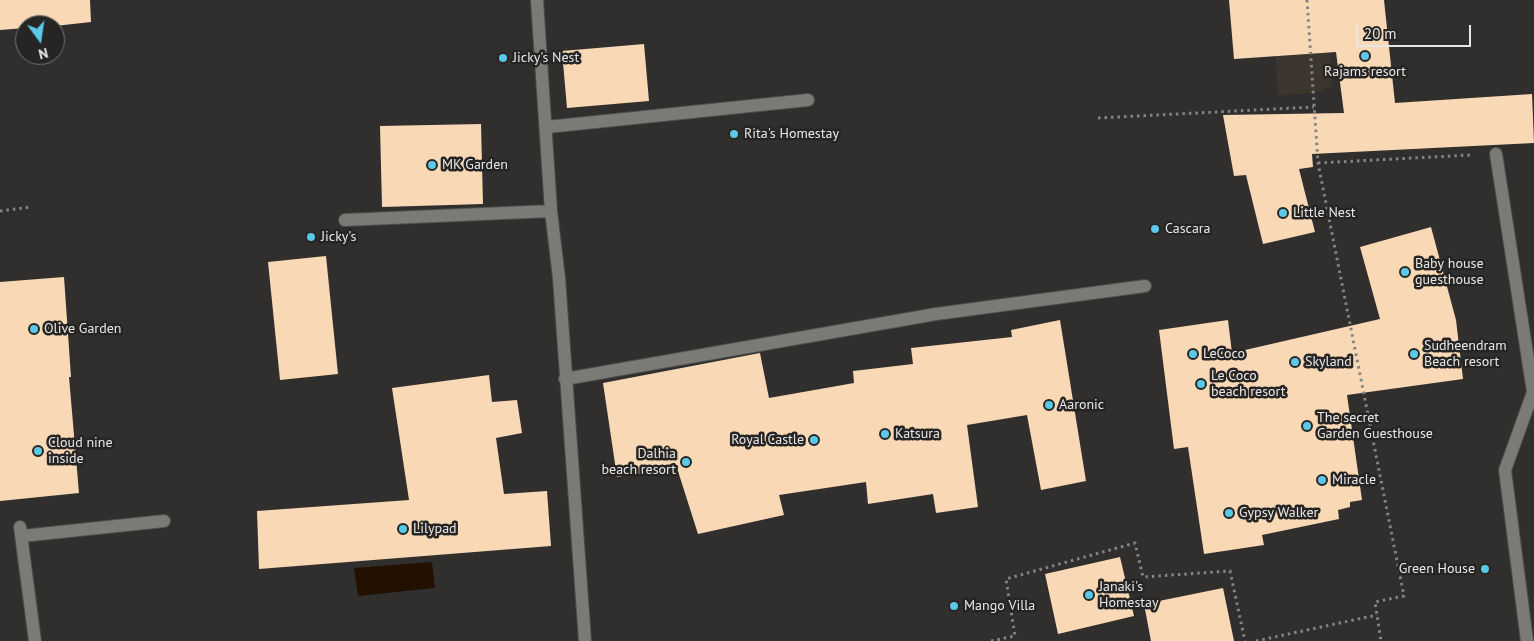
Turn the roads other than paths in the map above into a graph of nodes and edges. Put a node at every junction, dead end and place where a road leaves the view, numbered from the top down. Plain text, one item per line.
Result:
1 (537, 0) edge
2 (808, 100) dead end
3 (547, 127) junction
4 (1496, 154) road end
5 (552, 211) junction
6 (345, 220) dead end
7 (1145, 286) dead end
8 (566, 379) junction
9 (164, 521) dead end
10 (35, 641) edge
11 (585, 641) edge
12 (1527, 641) edge

1 - 3 street
2 - 3 street
3 - 5 street
4 - 12 street
5 - 6 street
5 - 8 street
7 - 8 street
8 - 11 street
9 - 10 street

